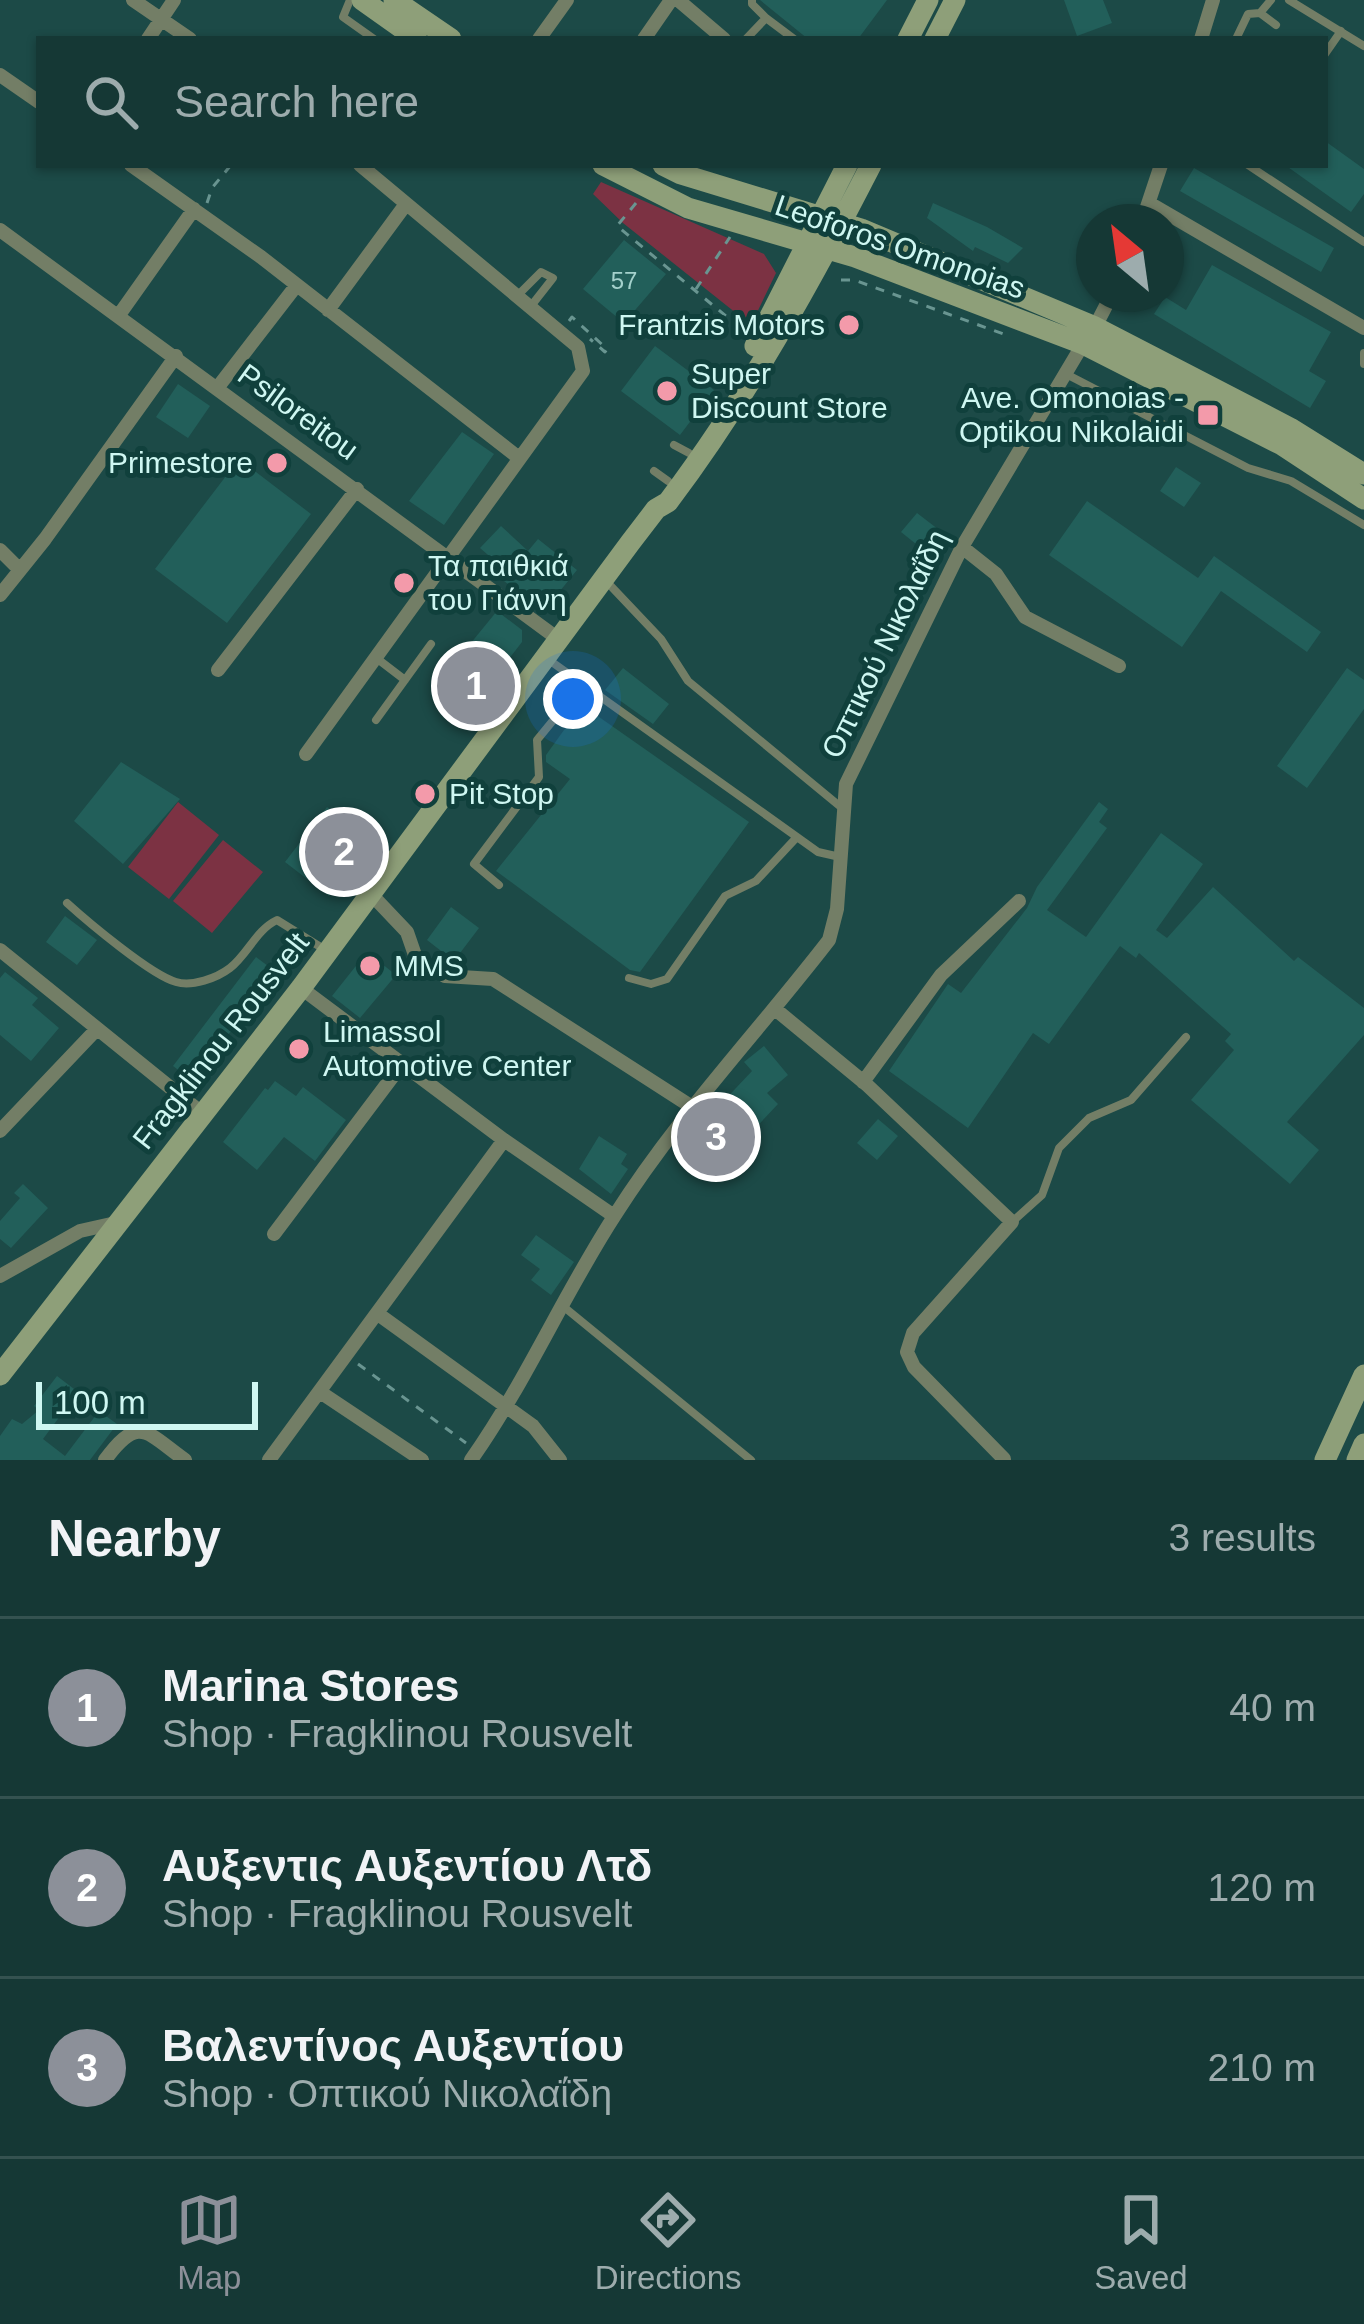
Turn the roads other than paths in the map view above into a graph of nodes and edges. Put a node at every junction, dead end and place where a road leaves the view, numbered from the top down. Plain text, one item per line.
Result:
1 (133, 0) edge
2 (175, 0) edge
3 (350, 0) edge
4 (362, 0) edge
5 (567, 0) edge
6 (677, 0) edge
7 (752, 0) edge
8 (928, 0) edge
9 (955, 0) edge
10 (1213, 0) edge
11 (1271, 0) edge
12 (1288, 0) edge
13 (389, 8) edge
14 (1260, 13) junction
15 (766, 18) junction
16 (161, 19) junction
17 (1276, 25) dead end
18 (1341, 31) junction
19 (150, 36) edge
20 (186, 36) edge
21 (372, 36) edge
22 (377, 36) edge
23 (414, 36) edge
24 (445, 36) edge
25 (541, 36) edge
26 (647, 36) edge
27 (720, 36) edge
28 (749, 36) edge
29 (790, 36) edge
30 (910, 36) edge
31 (937, 36) edge
32 (1202, 36) edge
33 (1237, 36) edge
34 (1364, 46) edge
35 (1328, 49) edge
36 (0, 75) edge
37 (36, 99) edge
38 (135, 168) edge
39 (364, 168) edge
40 (609, 168) edge
41 (669, 168) edge
42 (847, 168) edge
43 (869, 168) edge
44 (1160, 168) edge
45 (1253, 168) edge
46 (1149, 203) joint
47 (406, 204) junction
48 (199, 213) junction
49 (832, 219) junction
50 (0, 230) edge
51 (1364, 242) edge
52 (818, 245) junction
53 (296, 286) junction
54 (517, 296) junction
55 (530, 308) junction
56 (328, 310) junction
57 (1102, 312) edge
58 (119, 315) junction
59 (1364, 328) edge
60 (1089, 335) junction
61 (1364, 353) edge
62 (176, 356) junction
63 (1364, 364) edge
64 (1064, 374) junction
65 (218, 387) junction
66 (519, 458) junction
67 (1364, 474) edge
68 (357, 489) junction
69 (1364, 499) edge
70 (656, 509) junction
71 (1364, 525) edge
72 (962, 547) junction
73 (0, 550) edge
74 (449, 560) junction
75 (19, 569) junction
76 (604, 579) junction
77 (0, 595) edge
78 (431, 644) dead end
79 (555, 650) junction
80 (375, 657) junction
81 (1119, 666) dead end
82 (218, 670) dead end
83 (405, 680) junction
84 (583, 684) junction
85 (376, 720) dead end
86 (306, 754) dead end
87 (842, 808) junction
88 (796, 837) junction
89 (839, 857) junction
90 (499, 885) dead end
91 (370, 893) junction
92 (1019, 901) dead end
93 (67, 903) dead end
94 (0, 950) edge
95 (328, 952) junction
96 (629, 978) dead end
97 (301, 988) junction
98 (775, 1009) junction
99 (95, 1031) junction
100 (1186, 1037) dead end
101 (402, 1064) junction
102 (863, 1082) junction
103 (692, 1107) junction
104 (202, 1114) junction
105 (0, 1131) edge
106 (504, 1140) junction
107 (614, 1216) junction
108 (121, 1222) junction
109 (1012, 1222) junction
110 (274, 1234) dead end
111 (0, 1276) edge
112 (564, 1307) junction
113 (378, 1313) junction
114 (0, 1375) edge
115 (1364, 1375) edge
116 (320, 1392) junction
117 (507, 1408) junction
118 (1364, 1444) edge
119 (474, 1456) edge
120 (1004, 1459) edge
121 (105, 1460) edge
122 (185, 1460) edge
123 (269, 1460) edge
124 (422, 1460) edge
125 (560, 1460) edge
126 (751, 1460) edge
127 (1325, 1460) edge
128 (1357, 1460) edge

1 - 16 street
2 - 16 street
3 - 21 lane
4 - 13 main road
5 - 25 street
6 - 26 street
6 - 27 street
7 - 15 lane
8 - 30 main road
9 - 31 main road
10 - 32 street
11 - 14 lane
12 - 18 lane
13 - 22 lane
13 - 23 main road
13 - 24 main road
14 - 17 lane
14 - 33 lane
15 - 28 lane
15 - 29 lane
16 - 19 street
16 - 20 street
18 - 34 lane
18 - 35 lane
36 - 37 street
38 - 48 street
39 - 47 street
40 - 52 main road, Leoforos Omonoias
41 - 49 main road, Leoforos Omonoias
42 - 49 main road, Fragklinou Rousvelt
43 - 49 main road, Fragklinou Rousvelt
44 - 46 street
45 - 51 lane
46 - 59 street
47 - 54 street
47 - 56 street
48 - 53 street
48 - 58 street
49 - 52 main road, Fragklinou Rousvelt
49 - 60 main road, Leoforos Omonoias
50 - 58 street, Psiloreitou
52 - 60 main road, Leoforos Omonoias
52 - 70 main road, Fragklinou Rousvelt
52 - 70 main road, Fragklinou Rousvelt
53 - 56 street
53 - 65 street
54 - 55 street
54 - 55 lane
55 - 66 street
56 - 66 street
57 - 60 street, Οπτικού Νικολαΐδη
58 - 62 street, Psiloreitou
60 - 64 street, Οπτικού Νικολαΐδη
60 - 67 main road, Leoforos Omonoias
60 - 69 main road, Leoforos Omonoias
61 - 63 lane
62 - 65 street, Psiloreitou
62 - 75 street
64 - 71 lane
64 - 72 street, Οπτικού Νικολαΐδη
65 - 68 street, Psiloreitou
66 - 74 street
68 - 74 street, Psiloreitou
68 - 82 street
70 - 76 main road, Fragklinou Rousvelt
72 - 81 street
72 - 87 street, Οπτικού Νικολαΐδη
73 - 75 street
74 - 79 street, Psiloreitou
74 - 80 street
75 - 77 street
76 - 79 main road, Fragklinou Rousvelt
76 - 87 lane
78 - 83 lane
79 - 84 lane
79 - 91 main road, Fragklinou Rousvelt
80 - 83 lane
80 - 86 street
83 - 85 lane
84 - 88 lane
84 - 90 lane
87 - 89 street, Οπτικού Νικολαΐδη
88 - 89 lane
88 - 96 lane
89 - 98 street, Οπτικού Νικολαΐδη
91 - 95 main road, Fragklinou Rousvelt
91 - 103 street
92 - 102 street
93 - 95 lane
94 - 99 street
95 - 97 main road, Fragklinou Rousvelt
97 - 101 street
97 - 104 main road, Fragklinou Rousvelt
98 - 102 street
98 - 103 street, Οπτικού Νικολαΐδη
99 - 104 street
99 - 105 street
100 - 109 lane
101 - 106 street
101 - 110 street
102 - 109 street
103 - 107 street, Οπτικού Νικολαΐδη
104 - 108 main road, Fragklinou Rousvelt
106 - 107 street
106 - 113 street
107 - 112 street, Οπτικού Νικολαΐδη
108 - 111 street
108 - 114 main road, Fragklinou Rousvelt
109 - 120 street
112 - 117 street, Οπτικού Νικολαΐδη
112 - 126 lane
113 - 116 street
113 - 117 street
115 - 127 main road
116 - 123 street
116 - 124 street
117 - 119 street, Οπτικού Νικολαΐδη
117 - 125 street
118 - 128 main road
121 - 122 street

